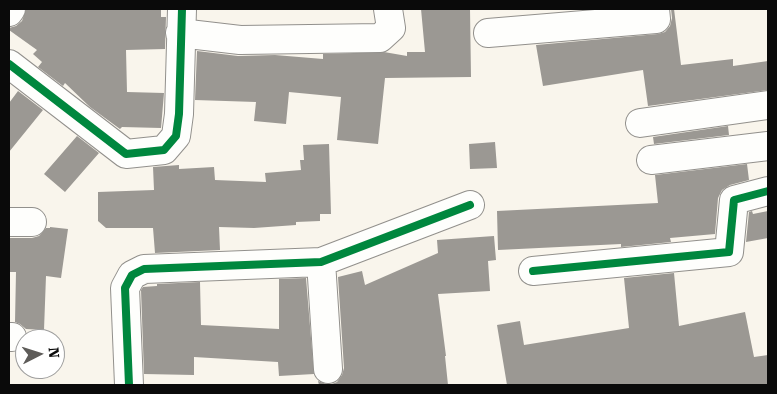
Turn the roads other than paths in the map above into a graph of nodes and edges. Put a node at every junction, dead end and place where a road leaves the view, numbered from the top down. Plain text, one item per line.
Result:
1 (388, 9) edge
2 (655, 9) edge
3 (181, 21) edge
4 (488, 33) dead end
5 (9, 64) edge
6 (768, 105) edge
7 (640, 123) dead end
8 (768, 146) edge
9 (651, 160) dead end
10 (768, 191) edge
11 (470, 204) dead end
12 (321, 262) junction
13 (533, 271) dead end
14 (328, 369) dead end
15 (129, 385) edge

1 - 3 street
2 - 4 street
3 - 5 street
6 - 7 street
8 - 9 street
10 - 13 street
11 - 12 street
12 - 14 street
12 - 15 street

